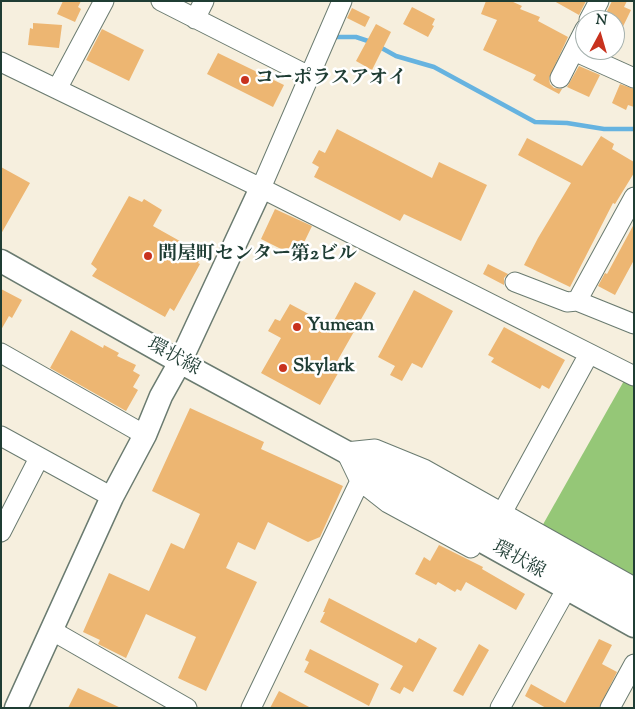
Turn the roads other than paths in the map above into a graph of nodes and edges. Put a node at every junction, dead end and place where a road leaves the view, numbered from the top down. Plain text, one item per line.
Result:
1 (104, 1) edge
2 (161, 1) edge
3 (204, 1) edge
4 (342, 1) edge
5 (195, 19) junction
6 (574, 51) joint
7 (1, 62) edge
8 (309, 76) junction
9 (560, 78) dead end
10 (634, 78) edge
11 (57, 89) junction
12 (261, 188) junction
13 (634, 197) edge
14 (1, 261) edge
15 (514, 282) dead end
16 (577, 302) junction
17 (634, 324) edge
18 (1, 353) edge
19 (589, 354) junction
20 (180, 362) junction
21 (634, 376) edge
22 (145, 435) junction
23 (1, 436) edge
24 (346, 452) junction
25 (39, 458) junction
26 (360, 481) junction
27 (112, 497) junction
28 (502, 513) junction
29 (1, 532) edge
30 (568, 585) junction
31 (634, 588) edge
32 (634, 605) edge
33 (634, 626) edge
34 (51, 630) junction
35 (634, 638) edge
36 (634, 664) edge
37 (16, 708) edge
38 (187, 708) edge
39 (251, 708) edge
40 (500, 708) edge
41 (610, 708) edge

1 - 11 street
2 - 5 street
3 - 5 street
4 - 8 street
5 - 8 street
6 - 9 street
6 - 10 street
7 - 11 street
8 - 12 street
11 - 12 street
12 - 19 street
12 - 20 street
13 - 16 street
14 - 20 street, 環状線
15 - 16 street
16 - 17 street
18 - 22 street
19 - 21 street
19 - 28 street
20 - 22 street
20 - 24 street, 環状線
22 - 27 street
23 - 25 street
24 - 26 street
24 - 28 street
24 - 30 street, 環状線
25 - 27 street
25 - 29 street
26 - 30 street
26 - 39 street
27 - 34 street
28 - 31 street
30 - 32 street
30 - 33 street
30 - 35 street
30 - 40 street
34 - 37 street
34 - 38 street
36 - 41 street

